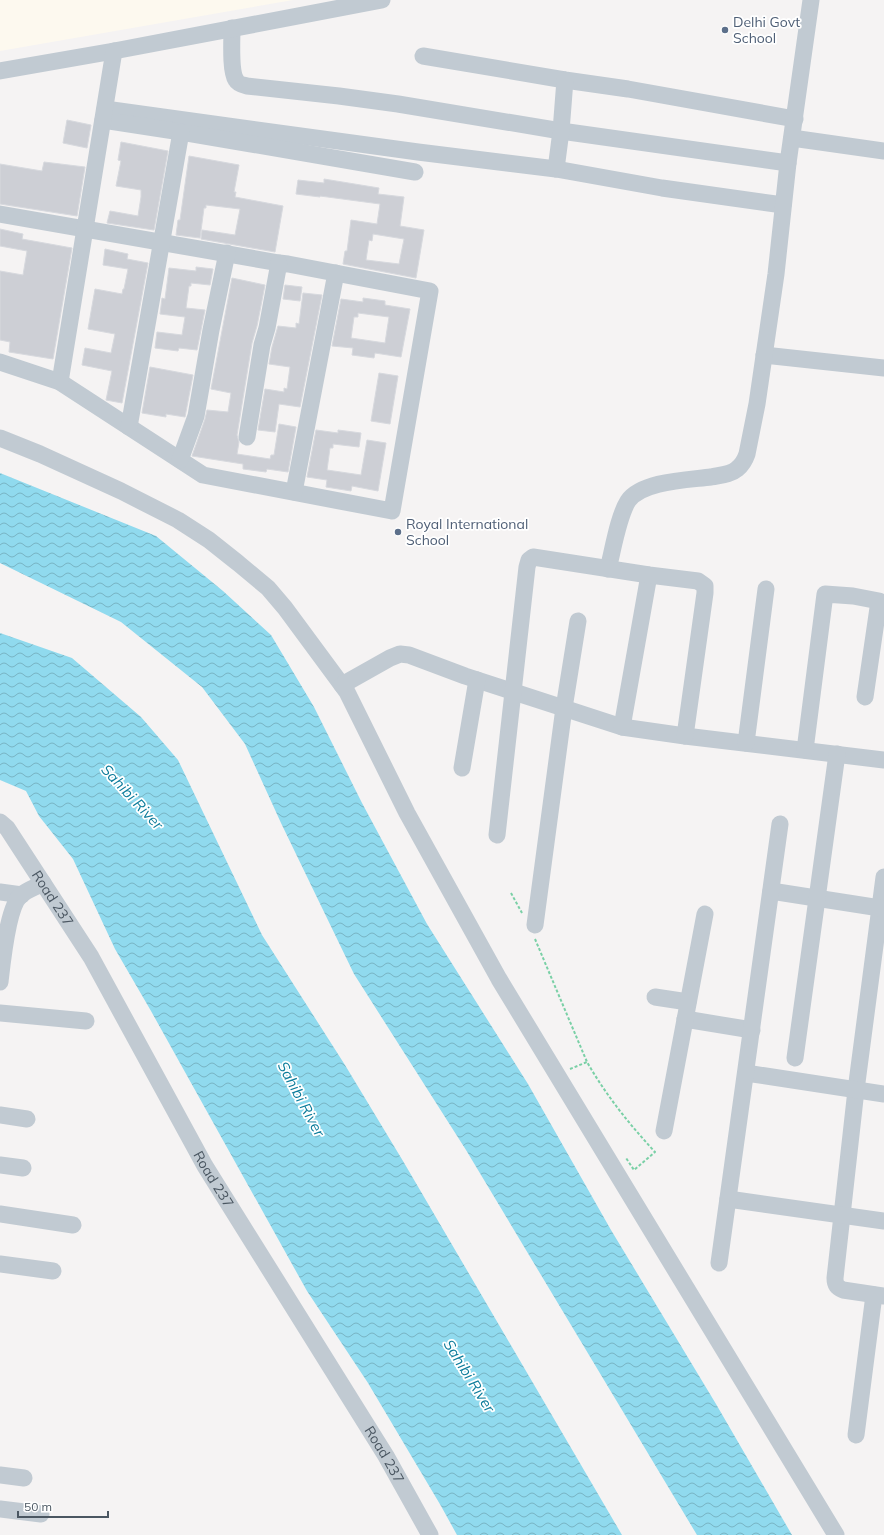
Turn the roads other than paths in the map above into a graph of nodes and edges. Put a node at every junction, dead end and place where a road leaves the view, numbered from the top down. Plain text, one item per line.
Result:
1 (382, 0) edge
2 (811, 0) edge
3 (232, 28) junction
4 (114, 51) junction
5 (423, 56) dead end
6 (0, 70) edge
7 (564, 80) junction
8 (104, 115) junction
9 (795, 119) junction
10 (561, 131) junction
11 (180, 132) junction
12 (792, 138) junction
13 (884, 151) edge
14 (788, 163) junction
15 (556, 169) junction
16 (415, 172) dead end
17 (783, 205) junction
18 (0, 214) edge
19 (84, 229) junction
20 (162, 242) junction
21 (227, 253) junction
22 (279, 263) junction
23 (336, 273) junction
24 (764, 355) junction
25 (0, 362) edge
26 (884, 368) edge
27 (60, 382) junction
28 (129, 427) junction
29 (247, 437) dead end
30 (0, 438) edge
31 (180, 460) junction
32 (294, 492) junction
33 (608, 569) junction
34 (649, 575) junction
35 (766, 589) dead end
36 (578, 621) dead end
37 (477, 680) junction
38 (342, 685) junction
39 (512, 692) junction
40 (865, 698) dead end
41 (564, 708) junction
42 (622, 727) junction
43 (685, 736) junction
44 (746, 742) junction
45 (805, 750) junction
46 (837, 754) junction
47 (884, 760) edge
48 (462, 768) dead end
49 (0, 822) edge
50 (780, 824) dead end
51 (497, 835) dead end
52 (884, 877) edge
53 (43, 883) junction
54 (771, 891) junction
55 (0, 892) edge
56 (22, 895) junction
57 (817, 898) junction
58 (880, 908) junction
59 (705, 914) dead end
60 (534, 930) road end
61 (3, 932) edge
62 (0, 975) edge
63 (655, 997) dead end
64 (688, 1002) junction
65 (0, 1013) edge
66 (685, 1019) junction
67 (86, 1021) dead end
68 (752, 1030) junction
69 (795, 1058) dead end
70 (746, 1073) junction
71 (856, 1090) junction
72 (884, 1094) edge
73 (0, 1115) edge
74 (27, 1119) dead end
75 (664, 1131) dead end
76 (0, 1165) edge
77 (23, 1168) dead end
78 (728, 1198) junction
79 (0, 1214) edge
80 (843, 1216) junction
81 (884, 1221) edge
82 (73, 1225) dead end
83 (719, 1263) dead end
84 (0, 1264) edge
85 (53, 1271) dead end
86 (879, 1295) edge
87 (856, 1435) dead end
88 (0, 1475) edge
89 (24, 1478) dead end
90 (0, 1509) edge
91 (41, 1514) dead end
92 (430, 1535) edge
93 (836, 1535) edge

1 - 3 street
2 - 9 street
3 - 4 street
3 - 10 street
4 - 6 street
4 - 8 street
5 - 7 street
7 - 9 street
7 - 10 street
8 - 11 street
8 - 15 street
8 - 19 street
9 - 12 street
10 - 14 street
10 - 15 street
11 - 16 street
11 - 20 street
12 - 13 street
12 - 14 street
14 - 17 street
15 - 17 street
17 - 24 street
18 - 19 street
19 - 20 street
19 - 27 street
20 - 21 street
20 - 28 street
21 - 22 street
21 - 31 street
22 - 23 street
22 - 29 street
23 - 32 street
23 - 32 street
24 - 26 street
24 - 33 street
25 - 27 street
27 - 28 street
28 - 31 street
30 - 38 street
31 - 32 street
33 - 34 street
33 - 39 street
34 - 42 street
34 - 43 street
35 - 44 street
36 - 41 street
37 - 38 street
37 - 39 street
37 - 48 street
38 - 93 street
39 - 41 street
39 - 51 street
40 - 45 street
41 - 42 street
41 - 60 street
42 - 43 street
43 - 44 street
44 - 45 street
45 - 46 street
46 - 47 street
46 - 57 street
49 - 53 street, Road 237
50 - 54 street
52 - 58 street
53 - 56 street
53 - 92 street, Road 237
54 - 57 street
54 - 68 street
55 - 56 street
56 - 61 street
57 - 58 street
57 - 69 street
58 - 71 street
59 - 64 street
61 - 62 street
63 - 64 street
64 - 66 street
65 - 67 street
66 - 68 street
66 - 75 street
68 - 70 street
70 - 71 street
70 - 78 street
71 - 72 street
71 - 80 street
73 - 74 street
76 - 77 street
78 - 80 street
78 - 83 street
79 - 82 street
80 - 81 street
80 - 86 street
84 - 85 street
86 - 87 street
88 - 89 street
90 - 91 street

